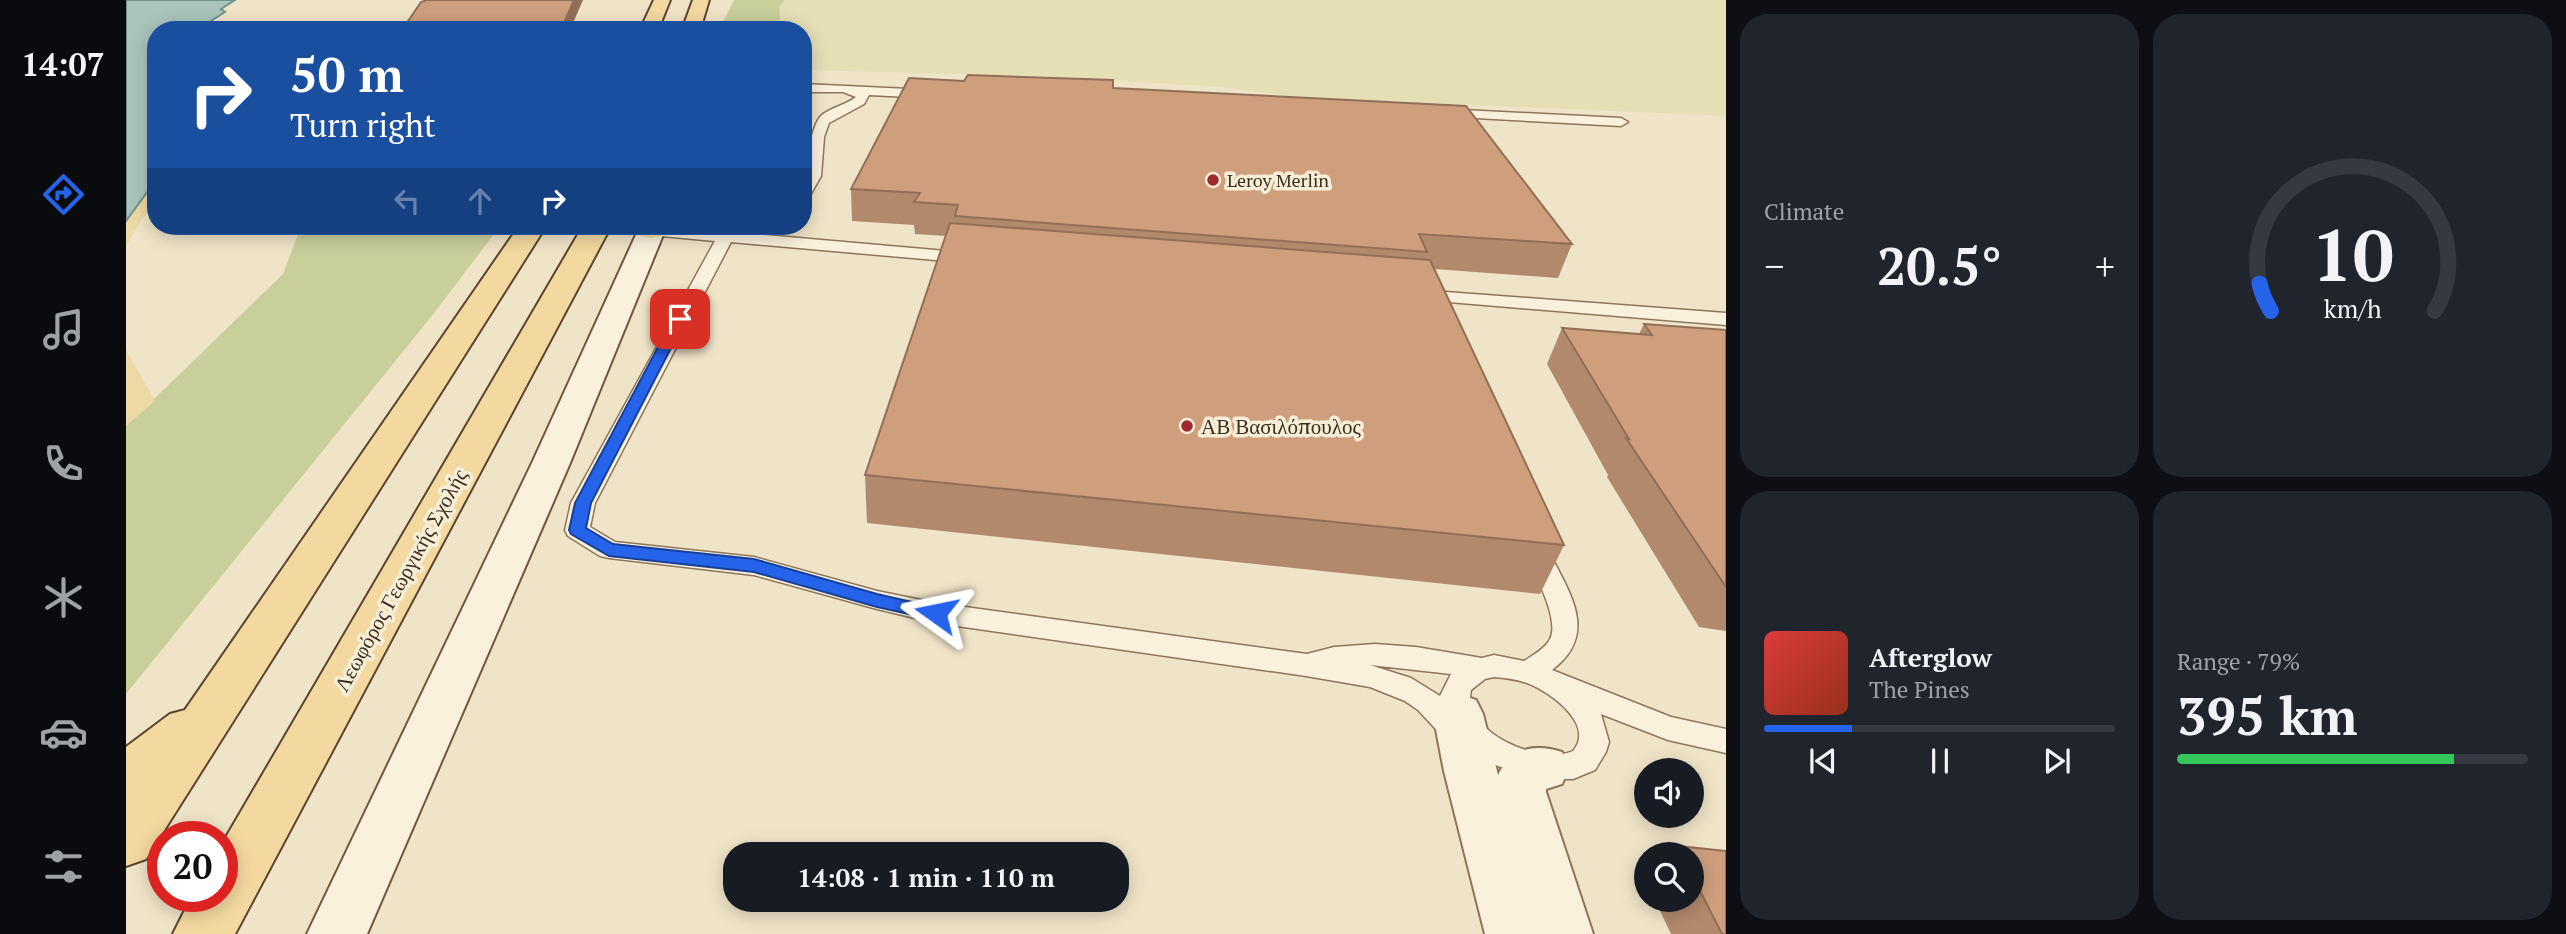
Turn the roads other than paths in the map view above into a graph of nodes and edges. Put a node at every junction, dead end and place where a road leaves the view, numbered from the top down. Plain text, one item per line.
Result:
1 (662, 0) edge
2 (701, 0) edge
3 (653, 21) edge
4 (694, 21) edge
5 (812, 89) edge
6 (853, 91) junction
7 (951, 94) edge
8 (1426, 113) edge
9 (1621, 122) dead end
10 (812, 179) edge
11 (526, 235) edge
12 (592, 235) edge
13 (652, 235) edge
14 (702, 235) edge
15 (737, 235) edge
16 (725, 239) junction
17 (986, 260) edge
18 (1398, 293) edge
19 (1425, 295) junction
20 (1726, 319) edge
21 (1436, 320) edge
22 (1524, 522) edge
23 (1306, 664) junction
24 (1541, 677) junction
25 (1467, 706) junction
26 (211, 711) junction
27 (1726, 741) edge
28 (1543, 768) junction
29 (126, 777) edge
30 (126, 841) edge
31 (203, 934) edge
32 (337, 934) edge
33 (1515, 934) edge
34 (1563, 934) edge

1 - 3 main road
2 - 4 main road
5 - 6 lane
6 - 7 lane
6 - 10 lane
8 - 9 lane
11 - 26 main road
12 - 31 main road, Λεωφόρος Γεωργικής Σχολής
13 - 32 street
14 - 16 lane
15 - 16 lane
16 - 17 lane
16 - 23 lane
18 - 19 lane
19 - 20 lane
19 - 21 lane
22 - 24 lane
23 - 25 lane
23 - 25 lane
24 - 25 lane
24 - 27 lane
24 - 28 lane
25 - 28 lane
25 - 33 street
26 - 29 main road
26 - 30 main road
28 - 34 street

